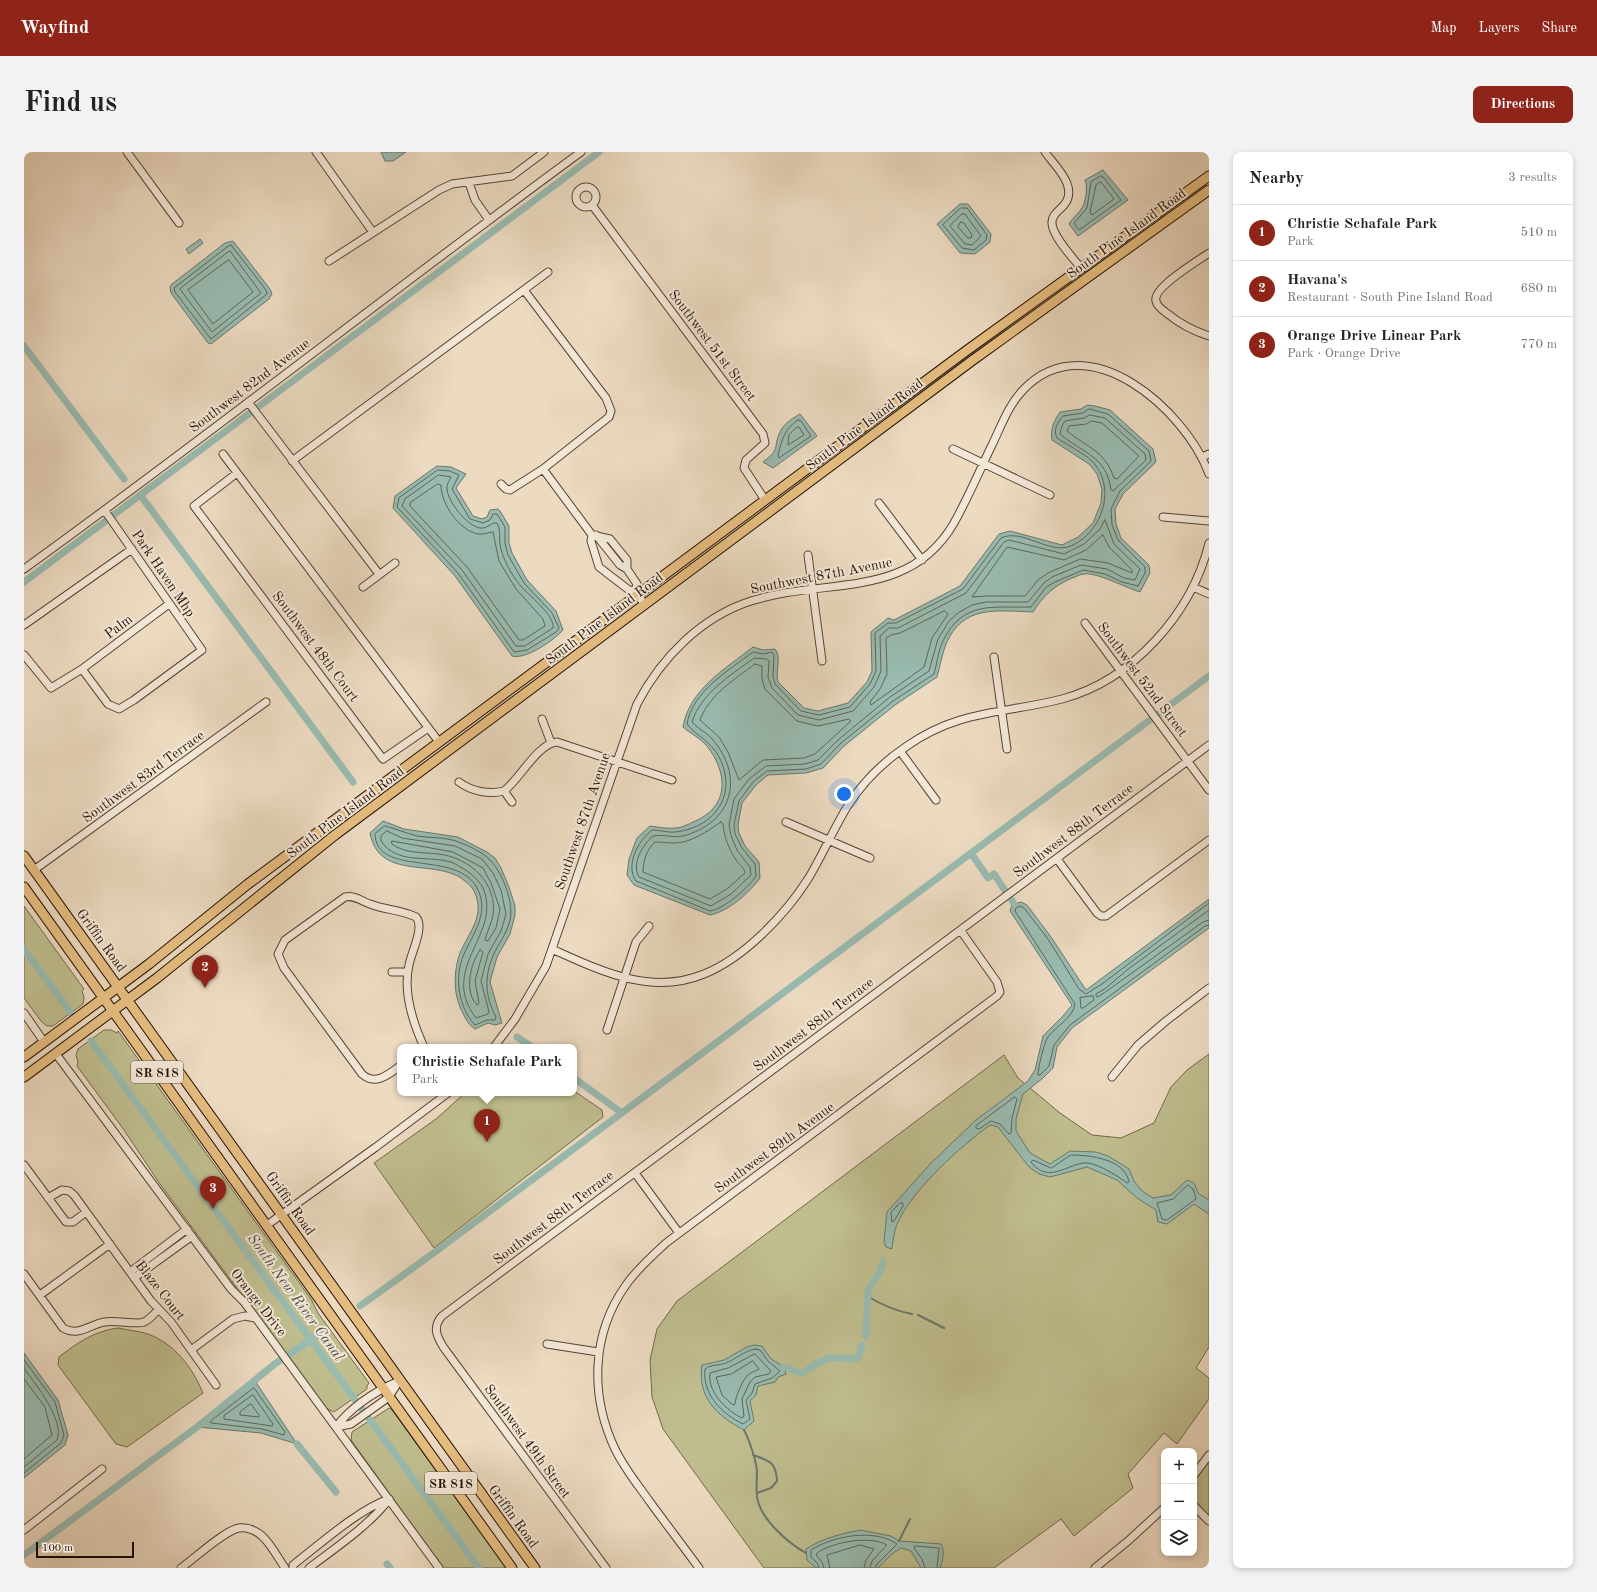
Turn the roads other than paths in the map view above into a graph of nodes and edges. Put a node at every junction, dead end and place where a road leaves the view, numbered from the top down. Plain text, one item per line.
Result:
1 (316, 152) edge
2 (544, 152) edge
3 (581, 152) edge
4 (1045, 152) edge
5 (129, 153) edge
6 (1209, 176) edge
7 (469, 183) junction
8 (1209, 190) edge
9 (592, 205) dead end
10 (489, 220) junction
11 (179, 223) dead end
12 (372, 231) junction
13 (1209, 253) edge
14 (329, 260) dead end
15 (1081, 268) junction
16 (548, 272) dead end
17 (524, 290) junction
18 (1209, 336) edge
19 (250, 405) junction
20 (953, 449) dead end
21 (223, 454) dead end
22 (1209, 454) edge
23 (1202, 457) junction
24 (292, 461) junction
25 (984, 463) junction
26 (543, 469) junction
27 (237, 473) junction
28 (1209, 474) edge
29 (501, 484) dead end
30 (1050, 495) dead end
31 (765, 500) junction
32 (880, 503) dead end
33 (105, 511) junction
34 (1163, 517) dead end
35 (1209, 522) edge
36 (594, 535) junction
37 (1209, 543) edge
38 (617, 547) junction
39 (132, 549) junction
40 (609, 551) junction
41 (595, 555) junction
42 (808, 555) dead end
43 (922, 560) junction
44 (395, 563) dead end
45 (627, 568) junction
46 (24, 569) edge
47 (379, 574) junction
48 (363, 587) dead end
49 (1193, 587) junction
50 (812, 589) junction
51 (636, 593) junction
52 (1209, 594) edge
53 (169, 604) junction
54 (645, 605) junction
55 (1085, 623) dead end
56 (24, 624) edge
57 (24, 655) edge
58 (994, 657) dead end
59 (822, 661) dead end
60 (82, 669) junction
61 (1120, 670) junction
62 (504, 694) junction
63 (266, 702) dead end
64 (512, 704) junction
65 (1002, 710) junction
66 (542, 719) dead end
67 (428, 728) junction
68 (439, 742) junction
69 (551, 743) junction
70 (1209, 745) edge
71 (1007, 749) dead end
72 (900, 751) junction
73 (1188, 761) junction
74 (616, 762) junction
75 (672, 780) dead end
76 (459, 782) dead end
77 (1209, 790) edge
78 (504, 791) junction
79 (936, 800) dead end
80 (512, 802) dead end
81 (786, 822) dead end
82 (829, 840) junction
83 (1209, 840) edge
84 (24, 856) edge
85 (870, 858) dead end
86 (1057, 859) junction
87 (34, 870) junction
88 (24, 887) edge
89 (649, 926) dead end
90 (960, 931) junction
91 (552, 949) junction
92 (392, 972) dead end
93 (408, 972) junction
94 (624, 978) junction
95 (119, 986) junction
96 (1209, 988) edge
97 (104, 998) junction
98 (128, 1000) junction
99 (113, 1011) junction
100 (24, 1013) edge
101 (607, 1030) dead end
102 (44, 1042) junction
103 (423, 1044) edge
104 (496, 1044) edge
105 (56, 1054) junction
106 (24, 1057) edge
107 (397, 1068) edge
108 (24, 1077) edge
109 (1112, 1077) dead end
110 (444, 1096) edge
111 (24, 1165) edge
112 (635, 1173) junction
113 (48, 1198) junction
114 (86, 1212) junction
115 (282, 1214) junction
116 (268, 1225) junction
117 (187, 1229) junction
118 (679, 1233) junction
119 (192, 1236) junction
120 (110, 1244) junction
121 (130, 1272) junction
122 (24, 1274) edge
123 (134, 1278) junction
124 (40, 1295) junction
125 (158, 1310) junction
126 (256, 1318) junction
127 (436, 1326) joint
128 (547, 1344) dead end
129 (191, 1350) junction
130 (598, 1352) junction
131 (400, 1381) junction
132 (216, 1385) dead end
133 (382, 1388) junction
134 (389, 1397) junction
135 (336, 1427) junction
136 (1209, 1455) edge
137 (102, 1469) dead end
138 (1197, 1471) edge
139 (389, 1499) junction
140 (1197, 1509) edge
141 (1161, 1511) edge
142 (1209, 1521) edge
143 (24, 1530) edge
144 (328, 1539) junction
145 (334, 1548) junction
146 (181, 1568) edge
147 (285, 1568) edge
148 (292, 1568) edge
149 (309, 1568) edge
150 (439, 1568) edge
151 (512, 1568) edge
152 (535, 1568) edge
153 (606, 1568) edge
154 (699, 1568) edge
155 (1095, 1568) edge

1 - 12 street
2 - 7 street
3 - 10 street, Southwest 82nd Avenue
4 - 15 street
5 - 11 street
6 - 15 main road, South Pine Island Road
7 - 10 street
7 - 12 street
8 - 54 main road, South Pine Island Road
9 - 31 street, Southwest 51st Street
10 - 19 street, Southwest 82nd Avenue
12 - 14 street
13 - 18 street
15 - 31 main road, South Pine Island Road
16 - 17 street
17 - 24 street
17 - 26 street
19 - 24 street
19 - 33 street, Southwest 82nd Avenue
20 - 25 street
21 - 27 street
22 - 23 street
23 - 25 street, Southwest 87th Avenue
23 - 28 street, Southwest 87th Avenue
24 - 47 street
25 - 30 street
25 - 43 street, Southwest 87th Avenue
26 - 29 street
26 - 36 street
27 - 67 street
27 - 67 street, Southwest 48th Court
31 - 51 main road, South Pine Island Road
32 - 43 street
33 - 39 street, Park Haven Mhp
33 - 46 street, Southwest 82nd Avenue
34 - 35 street
36 - 38 street
36 - 40 street
36 - 41 street
37 - 49 street
38 - 40 street
38 - 45 street
39 - 53 street, Park Haven Mhp
39 - 56 street
40 - 41 street
40 - 45 street
41 - 51 street
42 - 50 street
43 - 50 street, Southwest 87th Avenue
44 - 47 street
45 - 51 street
47 - 48 street
49 - 52 street
49 - 61 street
50 - 59 street
50 - 74 street, Southwest 87th Avenue
51 - 54 street
51 - 62 main road, South Pine Island Road
53 - 60 street, Palm
53 - 60 street, Park Haven Mhp
54 - 64 main road, South Pine Island Road
55 - 61 street, Southwest 52nd Street
57 - 60 street, Palm
58 - 65 street
61 - 65 street
61 - 73 street, Southwest 52nd Street
62 - 64 main road
62 - 68 main road, South Pine Island Road
63 - 87 street, Southwest 83rd Terrace
64 - 98 main road, South Pine Island Road
65 - 71 street
65 - 72 street
66 - 69 street
67 - 68 street
68 - 95 main road, South Pine Island Road
69 - 74 street
69 - 78 street
70 - 73 street, Southwest 88th Terrace
72 - 79 street
72 - 82 street
73 - 77 street, Southwest 52nd Street
73 - 86 street, Southwest 88th Terrace
74 - 75 street
74 - 91 street, Southwest 87th Avenue
76 - 78 street
78 - 80 street
81 - 82 street
82 - 85 street
82 - 94 street
83 - 86 street
84 - 87 main road, Griffin Road / SR 818
86 - 90 street, Southwest 88th Terrace
87 - 95 main road, Griffin Road / SR 818
88 - 97 main road, SR 818
89 - 94 street
90 - 112 street, Southwest 88th Terrace
90 - 118 street, Southwest 89th Avenue
91 - 94 street
91 - 104 street, Southwest 87th Avenue
92 - 93 street
93 - 103 street
93 - 107 street
94 - 101 street
95 - 97 main road, South Pine Island Road
95 - 98 main road, Griffin Road / SR 818
96 - 109 street
97 - 99 main road, SR 818
97 - 102 main road, South Pine Island Road
98 - 99 main road, South Pine Island Road
98 - 115 main road, Griffin Road / SR 818
99 - 105 main road, South Pine Island Road
99 - 116 main road, SR 818
100 - 102 street
102 - 106 main road, South Pine Island Road
105 - 108 main road, South Pine Island Road
105 - 117 street, Orange Drive
110 - 115 street
111 - 113 street
112 - 118 street
112 - 127 street, Southwest 88th Terrace
113 - 114 street, Blaze Court
113 - 114 street
114 - 120 street, Blaze Court
115 - 116 street
115 - 131 main road, Griffin Road / SR 818
116 - 133 main road, SR 818
117 - 119 street, Orange Drive
117 - 121 street
118 - 130 street, Southwest 89th Avenue
119 - 123 street
119 - 126 street, Orange Drive
120 - 121 street, Blaze Court
120 - 124 street
121 - 123 street, Blaze Court
122 - 124 street
123 - 125 street, Blaze Court
124 - 125 street
125 - 129 street, Blaze Court
126 - 129 street
126 - 135 street, Orange Drive
127 - 153 street, Southwest 49th Street
128 - 130 street
129 - 132 street, Blaze Court
130 - 154 street, Southwest 89th Avenue
131 - 133 street
131 - 134 street
131 - 152 main road, Griffin Road / SR 818
133 - 134 main road, SR 818
133 - 135 street
134 - 135 street
134 - 151 main road, SR 818
135 - 139 street, Orange Drive
136 - 138 street
137 - 143 street
139 - 144 street
139 - 145 street
139 - 150 street, Orange Drive
140 - 142 street
141 - 155 street
144 - 145 street
144 - 148 street
145 - 149 street
146 - 147 street

